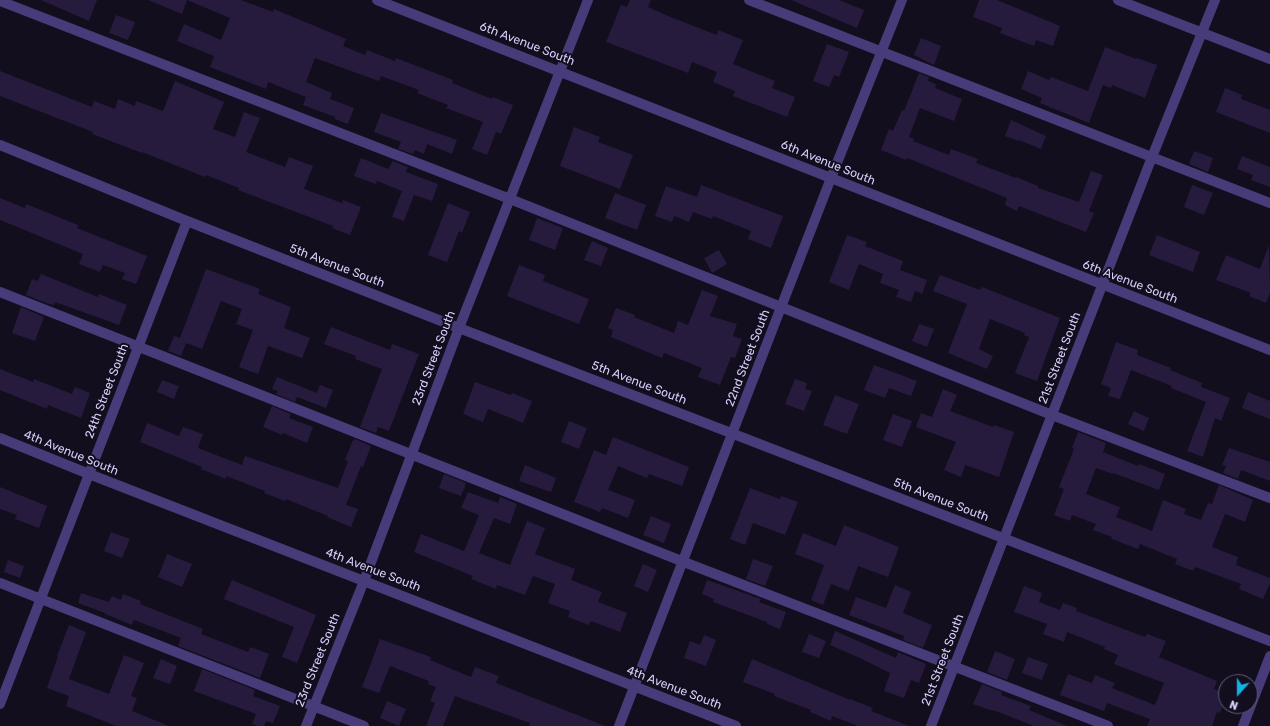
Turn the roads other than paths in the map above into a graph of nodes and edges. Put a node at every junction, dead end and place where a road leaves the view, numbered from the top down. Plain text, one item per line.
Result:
1 (377, 0) edge
2 (588, 0) edge
3 (749, 0) edge
4 (902, 0) edge
5 (1118, 0) edge
6 (1215, 0) edge
7 (0, 1) edge
8 (1203, 33) junction
9 (881, 51) junction
10 (1270, 59) edge
11 (560, 71) junction
12 (0, 145) edge
13 (1152, 157) junction
14 (831, 178) junction
15 (510, 199) junction
16 (1270, 203) edge
17 (187, 221) junction
18 (1102, 285) junction
19 (0, 292) edge
20 (781, 308) junction
21 (459, 328) junction
22 (138, 347) junction
23 (1270, 350) edge
24 (1052, 415) junction
25 (733, 433) junction
26 (0, 438) edge
27 (411, 455) junction
28 (89, 474) junction
29 (1270, 498) edge
30 (1003, 539) junction
31 (684, 562) junction
32 (364, 581) junction
33 (0, 583) edge
34 (41, 598) junction
35 (1270, 641) edge
36 (1270, 656) edge
37 (954, 667) junction
38 (635, 687) junction
39 (0, 704) edge
40 (314, 706) junction
41 (306, 726) edge
42 (364, 726) edge
43 (619, 726) edge
44 (736, 726) edge
45 (931, 726) edge
46 (1108, 726) edge
47 (1243, 726) edge

1 - 11 street, 6th Avenue South
2 - 11 street, 23rd Street South
3 - 9 street
4 - 9 street, 22nd Street South
5 - 8 street
6 - 8 street, 21st Street South
7 - 15 street
8 - 10 street
8 - 13 street, 21st Street South
9 - 13 street
9 - 14 street, 22nd Street South
11 - 14 street, 6th Avenue South
11 - 15 street, 23rd Street South
12 - 17 street, 5th Avenue South
13 - 16 street
13 - 18 street, 21st Street South
14 - 18 street, 6th Avenue South
14 - 20 street, 22nd Street South
15 - 20 street
15 - 21 street, 23rd Street South
17 - 21 street, 5th Avenue South
17 - 22 street, 24th Street South
18 - 23 street, 6th Avenue South
18 - 24 street, 21st Street South
19 - 22 street
20 - 24 street
20 - 25 street, 22nd Street South
21 - 25 street, 5th Avenue South
21 - 27 street, 23rd Street South
22 - 27 street
22 - 28 street, 24th Street South
24 - 29 street
24 - 30 street, 21st Street South
25 - 30 street, 5th Avenue South
25 - 31 street, 22nd Street South
26 - 28 street, 4th Avenue South
27 - 31 street
27 - 32 street, 23rd Street South
28 - 32 street, 4th Avenue South
28 - 34 street, 24th Street South
30 - 35 street, 5th Avenue South
30 - 37 street, 21st Street South
31 - 37 street
31 - 38 street, 22nd Street South
32 - 38 street, 4th Avenue South
32 - 40 street, 23rd Street South
33 - 34 street
34 - 39 street, 24th Street South
34 - 40 street
36 - 47 street
37 - 45 street, 21st Street South
37 - 46 street
38 - 43 street, 22nd Street South
38 - 44 street, 4th Avenue South
40 - 41 street, 23rd Street South
40 - 42 street

